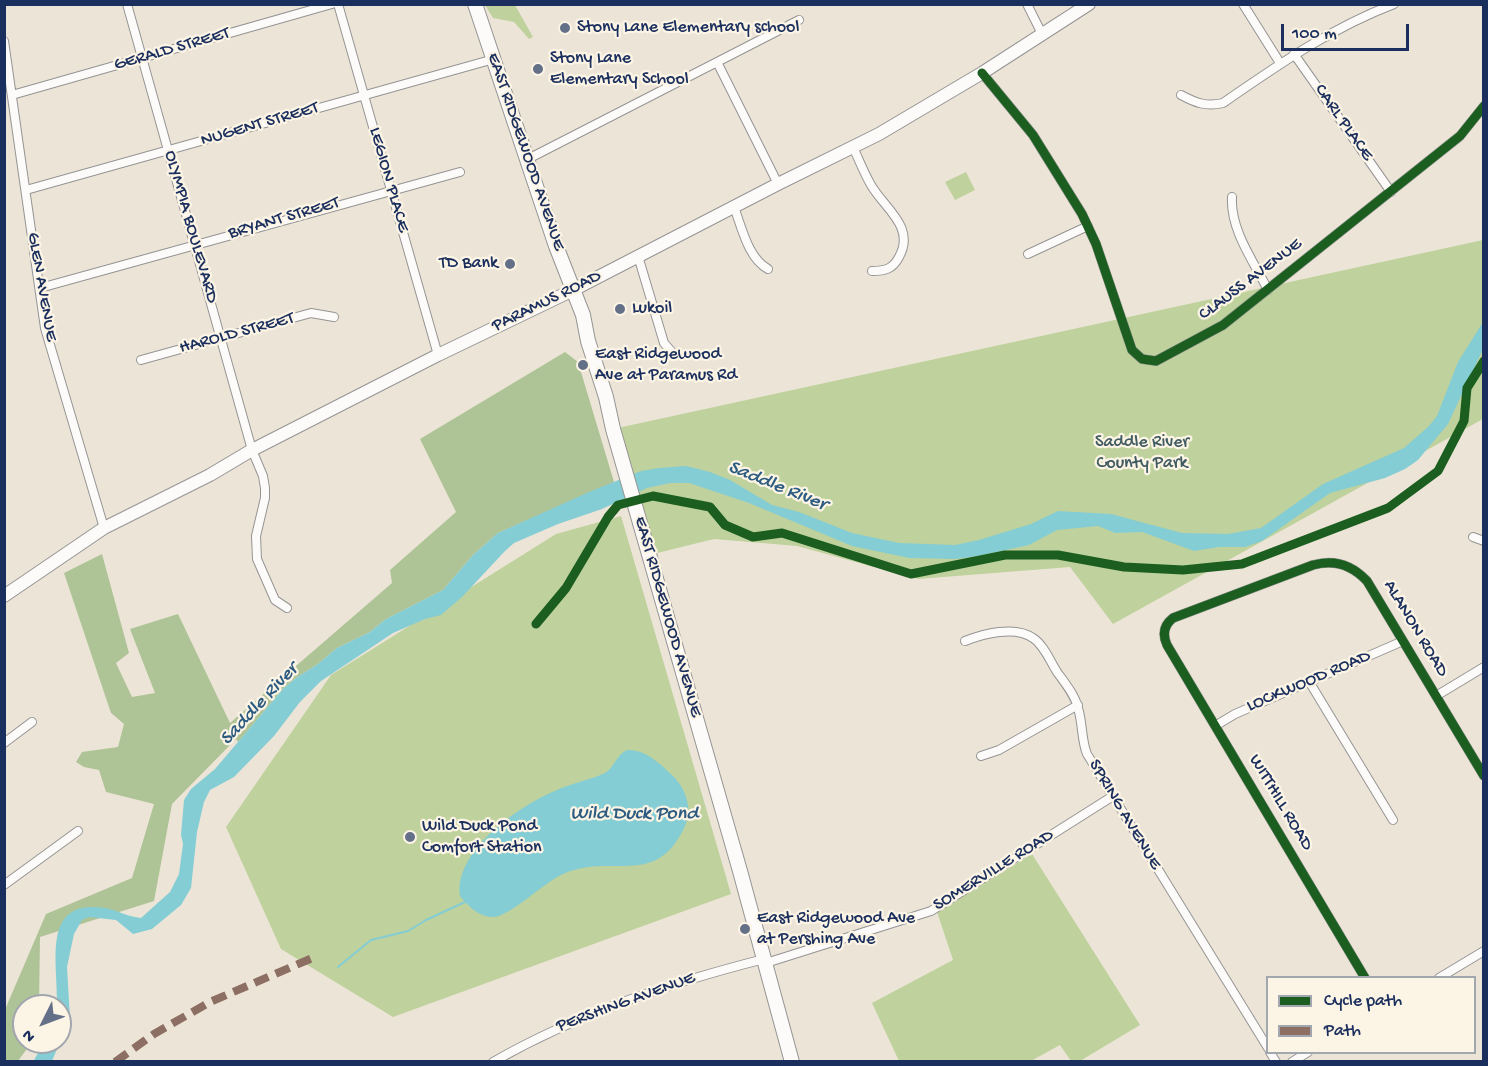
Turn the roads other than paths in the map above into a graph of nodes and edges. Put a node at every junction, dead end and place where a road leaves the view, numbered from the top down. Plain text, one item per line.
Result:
1 (127, 4) edge
2 (332, 4) edge
3 (338, 4) edge
4 (475, 4) edge
5 (1027, 4) edge
6 (1089, 4) edge
7 (1242, 4) edge
8 (1394, 4) edge
9 (799, 20) dead end
10 (1042, 34) junction
11 (4, 41) edge
12 (5, 51) edge
13 (1294, 54) junction
14 (142, 58) junction
15 (494, 59) junction
16 (717, 62) junction
17 (1280, 63) junction
18 (982, 73) junction
19 (12, 95) junction
20 (1181, 95) dead end
21 (364, 96) junction
22 (1484, 106) edge
23 (853, 147) junction
24 (169, 150) junction
25 (528, 159) junction
26 (460, 172) dead end
27 (778, 184) junction
28 (26, 190) junction
29 (391, 190) junction
30 (1391, 192) junction
31 (1232, 197) dead end
32 (734, 207) junction
33 (1088, 226) junction
34 (195, 244) junction
35 (1028, 254) dead end
36 (638, 256) junction
37 (768, 269) dead end
38 (872, 271) dead end
39 (40, 288) junction
40 (573, 290) junction
41 (1268, 290) junction
42 (334, 317) dead end
43 (221, 338) junction
44 (670, 351) dead end
45 (438, 355) junction
46 (141, 360) dead end
47 (252, 450) junction
48 (104, 528) junction
49 (1473, 537) dead end
50 (1484, 541) edge
51 (4, 596) edge
52 (287, 608) dead end
53 (965, 641) dead end
54 (1403, 641) junction
55 (1167, 645) joint
56 (1484, 667) edge
57 (1311, 683) junction
58 (1436, 696) junction
59 (1078, 705) junction
60 (32, 722) dead end
61 (1215, 726) junction
62 (4, 742) edge
63 (981, 756) dead end
64 (1484, 776) edge
65 (1113, 796) junction
66 (1393, 820) dead end
67 (78, 831) dead end
68 (4, 885) edge
69 (1484, 951) edge
70 (765, 961) junction
71 (1364, 976) edge
72 (1442, 976) edge
73 (1266, 1045) edge
74 (1306, 1054) edge
75 (790, 1061) edge
76 (493, 1062) edge
77 (1292, 1062) edge

1 - 14 street, OLYMPIA BOULEVARD
2 - 14 street, GERALD STREET
3 - 21 street, LEGION PLACE
4 - 15 main road, EAST RIDGEWOOD AVENUE
5 - 10 street
6 - 10 main road, PARAMUS ROAD
7 - 17 street
8 - 13 street
9 - 16 street
10 - 18 main road, PARAMUS ROAD
11 - 12 street, GLEN AVENUE
12 - 19 street, GLEN AVENUE
13 - 17 street
13 - 30 street, CARL PLACE
14 - 19 street, GERALD STREET
14 - 24 street, OLYMPIA BOULEVARD
15 - 21 street, NUGENT STREET
15 - 25 main road, EAST RIDGEWOOD AVENUE
16 - 25 street
16 - 27 street
17 - 20 street
18 - 23 main road, PARAMUS ROAD
18 - 33 street, CLAUSS AVENUE
19 - 28 street, GLEN AVENUE
21 - 24 street, NUGENT STREET
21 - 29 street, LEGION PLACE
22 - 30 street, CLAUSS AVENUE
23 - 27 main road, PARAMUS ROAD
23 - 38 street
24 - 28 street, NUGENT STREET
24 - 34 street, OLYMPIA BOULEVARD
25 - 40 main road, EAST RIDGEWOOD AVENUE
26 - 29 street, BRYANT STREET
27 - 32 main road, PARAMUS ROAD
28 - 39 street, GLEN AVENUE
29 - 34 street, BRYANT STREET
29 - 45 street, LEGION PLACE
30 - 41 street, CLAUSS AVENUE
31 - 41 street
32 - 36 main road, PARAMUS ROAD
32 - 37 street
33 - 35 street
33 - 41 street, CLAUSS AVENUE
34 - 39 street, BRYANT STREET
34 - 43 street, OLYMPIA BOULEVARD
36 - 40 main road, PARAMUS ROAD
36 - 44 street
39 - 48 street, GLEN AVENUE
40 - 45 main road, PARAMUS ROAD
40 - 70 main road, EAST RIDGEWOOD AVENUE
42 - 43 street, HAROLD STREET
43 - 46 street, HAROLD STREET
43 - 47 street, OLYMPIA BOULEVARD
45 - 47 main road, PARAMUS ROAD
47 - 48 main road, PARAMUS ROAD
47 - 52 street, OLYMPIA BOULEVARD
48 - 51 main road, PARAMUS ROAD
49 - 50 street
53 - 59 street, SPRING AVENUE
54 - 55 street, ALANON ROAD
54 - 57 street, LOCKWOOD ROAD
54 - 58 street, ALANON ROAD
55 - 61 street, WITTHILL ROAD
56 - 58 street
57 - 61 street, LOCKWOOD ROAD
57 - 66 street
58 - 64 street, ALANON ROAD
59 - 63 street
59 - 65 street, SPRING AVENUE
60 - 62 street
61 - 71 street, WITTHILL ROAD
65 - 70 street, SOMERVILLE ROAD
65 - 73 street, SPRING AVENUE
67 - 68 street
69 - 72 street
70 - 75 main road, EAST RIDGEWOOD AVENUE
70 - 76 street, PERSHING AVENUE
74 - 77 street

